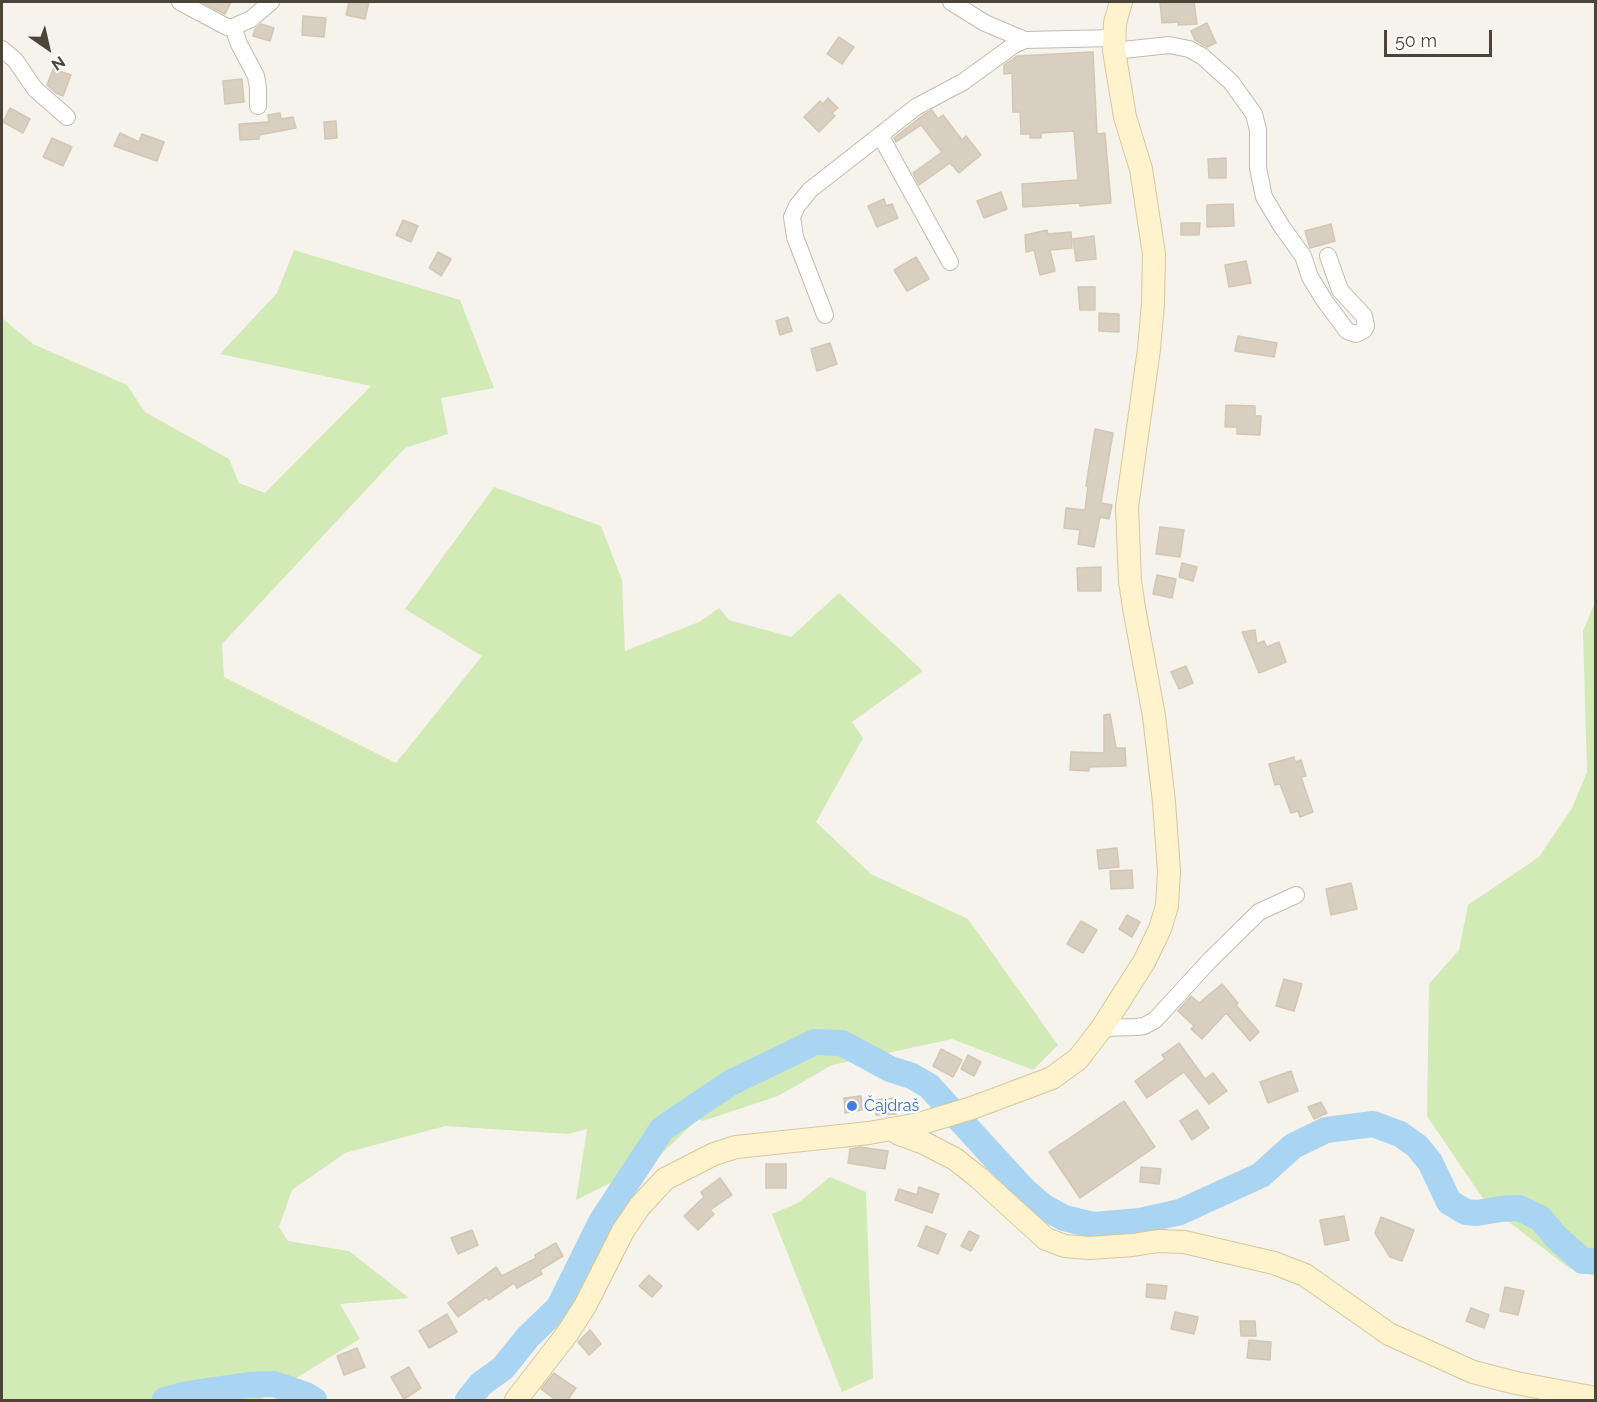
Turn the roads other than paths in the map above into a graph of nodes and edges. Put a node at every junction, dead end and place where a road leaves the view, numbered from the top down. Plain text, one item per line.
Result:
1 (180, 2) edge
2 (271, 2) edge
3 (951, 2) edge
4 (1121, 2) edge
5 (233, 27) junction
6 (1025, 40) junction
7 (1114, 44) junction
8 (2, 48) edge
9 (258, 106) dead end
10 (67, 117) dead end
11 (880, 135) junction
12 (1328, 256) dead end
13 (950, 262) dead end
14 (825, 315) dead end
15 (1296, 895) dead end
16 (1102, 1028) junction
17 (893, 1129) junction
18 (1596, 1398) edge
19 (516, 1401) edge

1 - 5 street
2 - 5 street
3 - 6 street
4 - 7 main road
5 - 9 street
6 - 7 street
6 - 11 street
7 - 12 street
7 - 16 main road
8 - 10 street
11 - 13 street
11 - 14 street
15 - 16 street
16 - 17 main road
17 - 18 main road
17 - 19 main road

